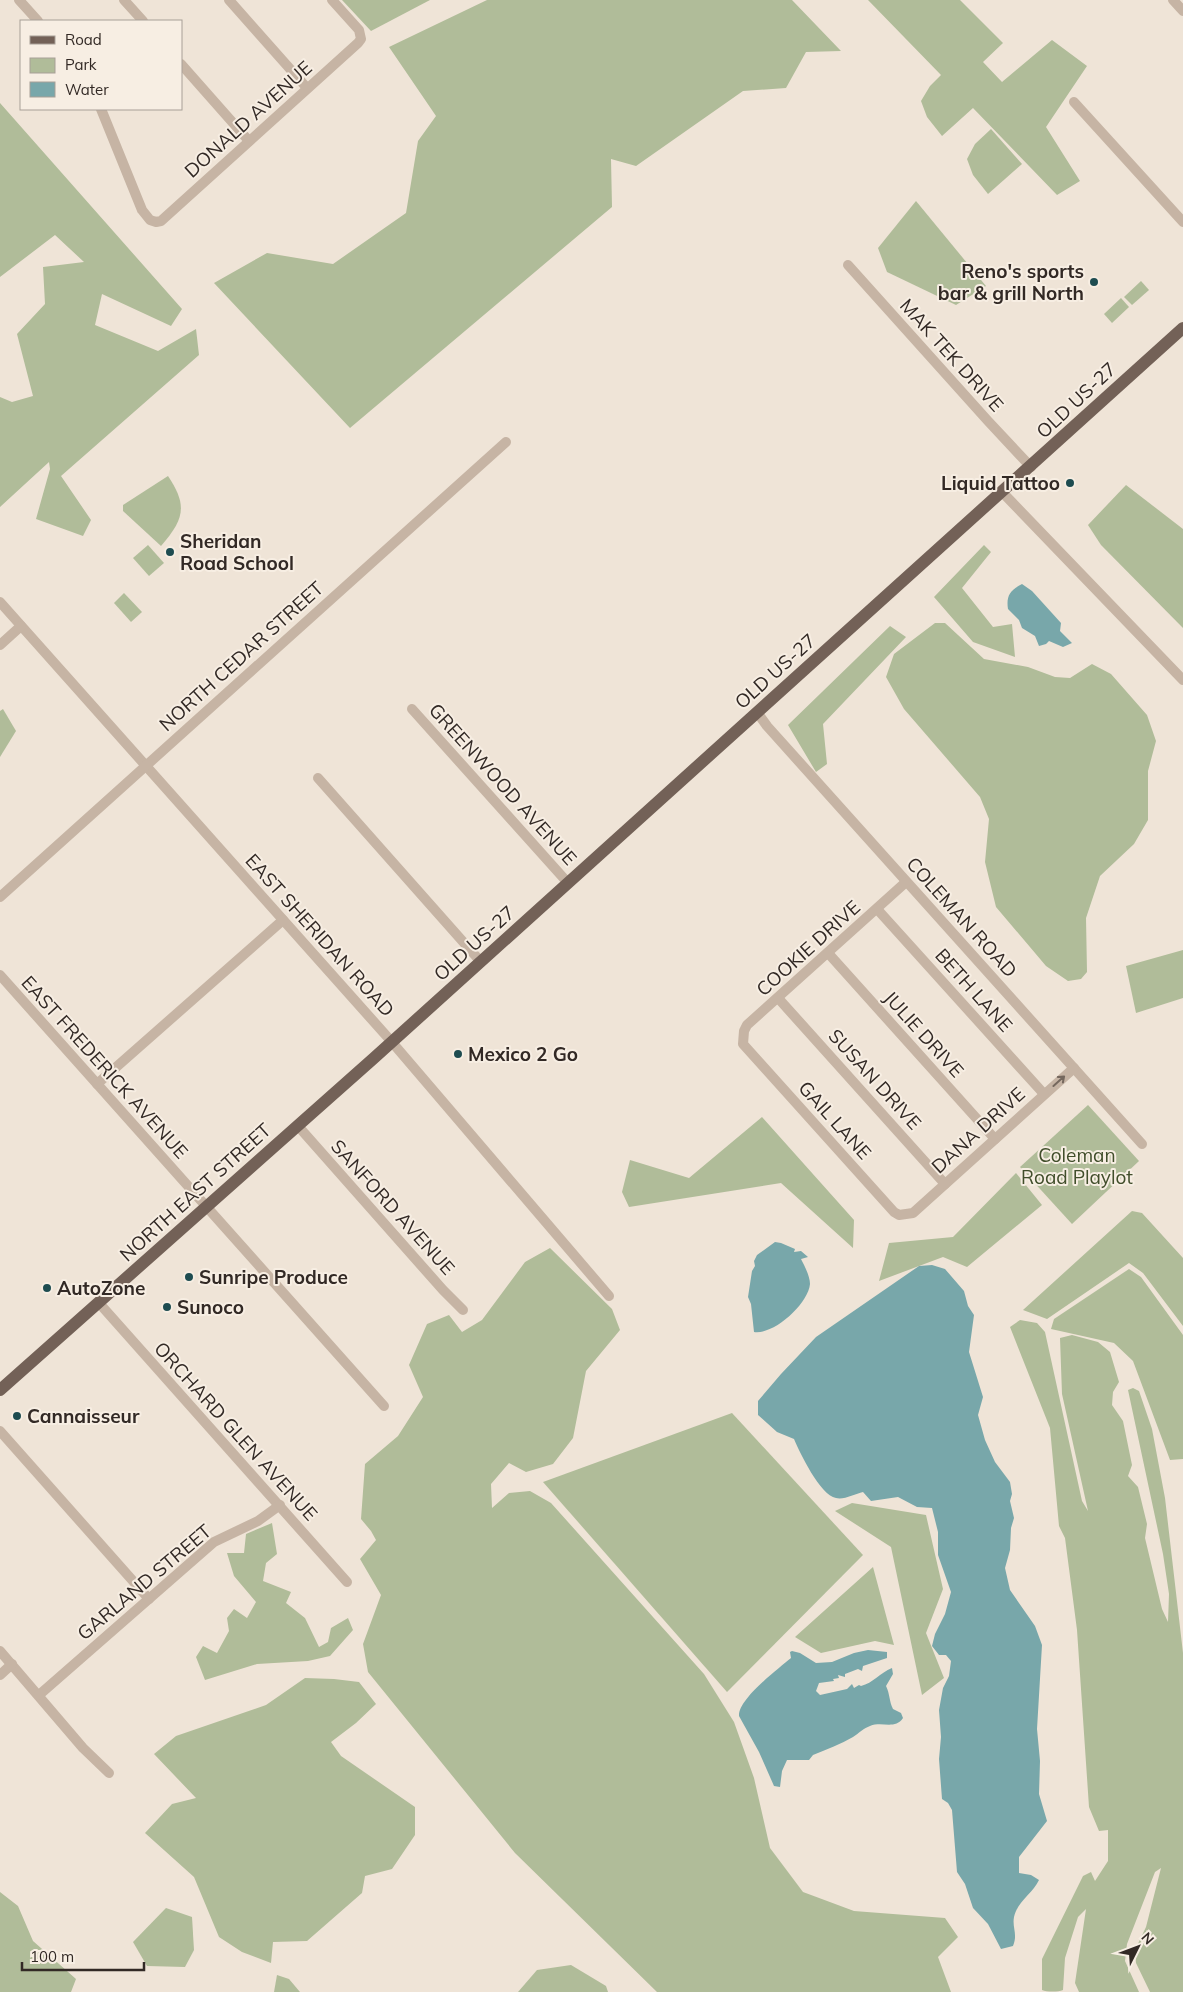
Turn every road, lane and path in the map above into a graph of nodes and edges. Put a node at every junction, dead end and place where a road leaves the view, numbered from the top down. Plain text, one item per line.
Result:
1 (19, 0) edge
2 (124, 0) edge
3 (229, 0) edge
4 (332, 0) edge
5 (1174, 0) edge
6 (1183, 11) edge
7 (37, 20) edge
8 (142, 20) edge
9 (182, 65) edge
10 (307, 88) junction
11 (1074, 102) dead end
12 (101, 110) edge
13 (249, 141) junction
14 (1183, 222) edge
15 (848, 265) dead end
16 (1183, 328) edge
17 (506, 442) dead end
18 (1031, 467) junction
19 (1003, 493) junction
20 (0, 602) edge
21 (21, 626) junction
22 (0, 645) edge
23 (1183, 680) edge
24 (412, 709) dead end
25 (757, 712) junction
26 (146, 766) junction
27 (318, 778) dead end
28 (906, 882) junction
29 (568, 883) junction
30 (0, 896) edge
31 (877, 908) junction
32 (283, 920) junction
33 (828, 953) junction
34 (481, 962) junction
35 (0, 975) edge
36 (778, 998) junction
37 (391, 1041) junction
38 (743, 1044) joint
39 (1074, 1068) junction
40 (98, 1084) junction
41 (1044, 1094) junction
42 (298, 1126) junction
43 (995, 1139) junction
44 (1142, 1144) dead end
45 (945, 1184) junction
46 (207, 1207) junction
47 (904, 1215) joint
48 (609, 1296) dead end
49 (99, 1303) junction
50 (463, 1310) dead end
51 (0, 1390) edge
52 (384, 1406) dead end
53 (0, 1431) edge
54 (280, 1506) junction
55 (347, 1582) dead end
56 (149, 1599) junction
57 (0, 1651) edge
58 (12, 1664) junction
59 (0, 1675) edge
60 (39, 1695) junction
61 (109, 1773) dead end

1 - 7 street
2 - 8 street
3 - 10 street
4 - 10 street, DONALD AVENUE
5 - 6 street
9 - 13 street
10 - 13 street, DONALD AVENUE
11 - 14 street
12 - 13 street, DONALD AVENUE
15 - 18 street, MAK TEK DRIVE
16 - 18 main road, OLD US-27
17 - 26 street, NORTH CEDAR STREET
18 - 19 main road, OLD US-27
19 - 23 street
19 - 25 main road, OLD US-27
20 - 21 street, EAST SHERIDAN ROAD
21 - 22 street
21 - 26 street, EAST SHERIDAN ROAD
24 - 29 street, GREENWOOD AVENUE
25 - 28 street, COLEMAN ROAD
25 - 29 main road, OLD US-27
26 - 30 street, NORTH CEDAR STREET
26 - 32 street, EAST SHERIDAN ROAD
27 - 34 street
28 - 31 street, COOKIE DRIVE
28 - 39 street, COLEMAN ROAD
29 - 34 main road, OLD US-27
31 - 33 street, COOKIE DRIVE
31 - 41 street, BETH LANE
32 - 37 street, EAST SHERIDAN ROAD
32 - 40 street
33 - 36 street, COOKIE DRIVE
33 - 43 street, JULIE DRIVE
34 - 37 main road, OLD US-27
35 - 40 street, EAST FREDERICK AVENUE
36 - 38 street, COOKIE DRIVE
36 - 45 street, SUSAN DRIVE
37 - 42 main road, NORTH EAST STREET
37 - 48 street, EAST SHERIDAN ROAD
38 - 47 street, GAIL LANE
41 -> 39 street, DANA DRIVE
39 - 44 street, COLEMAN ROAD
40 - 46 street, EAST FREDERICK AVENUE
41 - 43 street, DANA DRIVE
42 - 46 main road, NORTH EAST STREET
42 - 50 street, SANFORD AVENUE
43 - 45 street, DANA DRIVE
45 - 47 street, DANA DRIVE
46 - 49 main road, NORTH EAST STREET
46 - 52 street, EAST FREDERICK AVENUE
49 - 51 main road, NORTH EAST STREET
49 - 54 street, ORCHARD GLEN AVENUE
53 - 56 street
54 - 55 street, ORCHARD GLEN AVENUE
54 - 56 street, GARLAND STREET
56 - 60 street, GARLAND STREET
57 - 58 street
58 - 59 street
58 - 60 street
60 - 61 street

